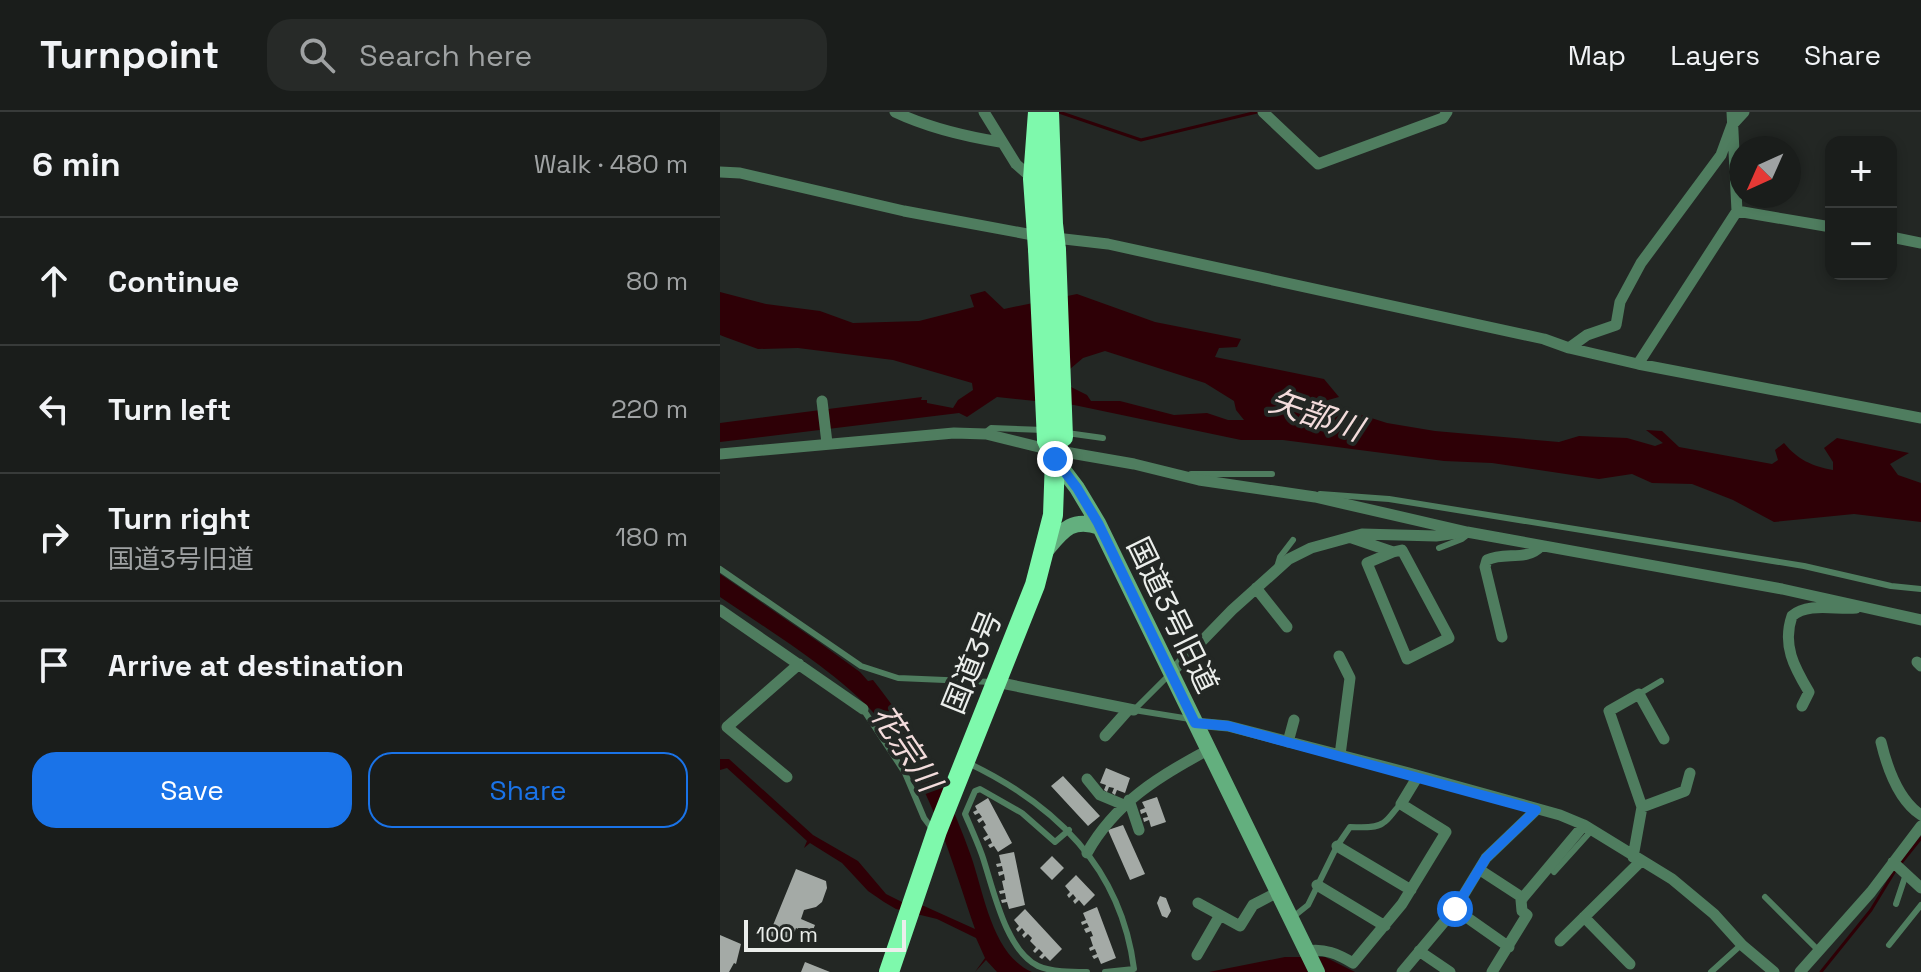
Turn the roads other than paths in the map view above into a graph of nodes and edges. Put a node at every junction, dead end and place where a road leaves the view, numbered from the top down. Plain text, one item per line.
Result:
1 (895, 112) edge
2 (984, 112) edge
3 (1263, 112) edge
4 (1447, 112) edge
5 (1732, 112) edge
6 (1744, 112) edge
7 (1043, 118) edge
8 (1732, 125) junction
9 (1000, 142) junction
10 (720, 172) edge
11 (1043, 179) junction
12 (1737, 211) junction
13 (1825, 226) edge
14 (1897, 238) edge
15 (1046, 243) junction
16 (1921, 243) edge
17 (1569, 348) junction
18 (1638, 364) junction
19 (822, 401) dead end
20 (1921, 416) edge
21 (984, 434) junction
22 (1103, 438) dead end
23 (827, 443) junction
24 (1055, 448) junction
25 (720, 454) edge
26 (1172, 473) junction
27 (1272, 474) dead end
28 (1315, 497) junction
29 (1100, 527) junction
30 (1469, 532) junction
31 (1352, 538) junction
32 (1293, 540) dead end
33 (1541, 546) junction
34 (1439, 548) dead end
35 (1393, 552) junction
36 (1043, 554) junction
37 (720, 569) edge
38 (1276, 571) junction
39 (1256, 588) junction
40 (1921, 590) edge
41 (1866, 607) junction
42 (720, 610) edge
43 (1921, 620) edge
44 (1287, 627) dead end
45 (1502, 637) dead end
46 (1339, 656) dead end
47 (799, 664) junction
48 (1170, 674) junction
49 (1661, 681) dead end
50 (996, 682) junction
51 (1639, 694) junction
52 (1802, 706) dead end
53 (863, 709) joint
54 (1132, 710) junction
55 (1294, 720) dead end
56 (1194, 721) junction
57 (1105, 736) dead end
58 (1664, 739) dead end
59 (1288, 742) junction
60 (1881, 742) dead end
61 (1208, 750) junction
62 (1340, 755) junction
63 (964, 761) junction
64 (1690, 773) dead end
65 (780, 775) dead end
66 (1418, 776) junction
67 (1087, 779) dead end
68 (1126, 802) junction
69 (1401, 804) junction
70 (1642, 807) junction
71 (1536, 810) junction
72 (1921, 815) edge
73 (1921, 826) edge
74 (1588, 828) junction
75 (1069, 830) junction
76 (1139, 830) dead end
77 (937, 833) junction
78 (1337, 846) junction
79 (1087, 853) junction
80 (1637, 859) junction
81 (1893, 862) junction
82 (1480, 870) junction
83 (1554, 872) dead end
84 (1906, 874) junction
85 (1317, 885) junction
86 (1921, 888) edge
87 (1411, 890) junction
88 (1278, 892) junction
89 (1765, 897) dead end
90 (1523, 898) junction
91 (1198, 903) dead end
92 (1896, 904) dead end
93 (1921, 905) edge
94 (1455, 909) junction
95 (1220, 915) junction
96 (1584, 917) junction
97 (1291, 918) junction
98 (1385, 926) junction
99 (1560, 941) dead end
100 (1742, 945) junction
101 (1889, 945) dead end
102 (1509, 947) junction
103 (1419, 951) junction
104 (1819, 951) junction
105 (1307, 952) junction
106 (1197, 955) dead end
107 (1630, 964) dead end
108 (889, 972) edge
109 (1087, 972) edge
110 (1105, 972) edge
111 (1317, 972) edge
112 (1402, 972) edge
113 (1450, 972) edge
114 (1492, 972) edge
115 (1711, 972) edge
116 (1774, 972) edge
117 (1800, 972) edge

1 - 9 street
2 - 9 street
3 - 4 street
5 - 8 street
6 - 8 street
7 - 11 highway, 国道3号
8 - 12 street
8 - 17 street
9 - 11 street
10 - 15 street
11 - 15 highway, 国道3号
12 - 13 street
12 - 18 street
14 - 16 street
15 - 17 street
15 - 24 highway, 国道3号, bridge
17 - 18 street
18 - 20 street
19 - 23 street
21 - 22 lane
21 - 23 street
21 - 24 street
23 - 25 street
24 - 26 street
24 - 29 street, 国道3号旧道
24 - 36 highway, 国道3号
26 - 27 lane
26 - 28 street
28 - 30 street
28 - 40 lane
29 - 36 street
29 - 48 street, 国道3号旧道
30 - 31 street
30 - 33 street
30 - 34 lane
31 - 35 street
31 - 38 street
32 - 38 lane
33 - 41 street
33 - 45 street
35 - 35 street
36 - 50 highway, 国道3号
37 - 50 lane
38 - 39 street
39 - 44 street
39 - 48 street
41 - 43 street
41 - 52 street
42 - 47 street
46 - 62 street
47 - 53 street
47 - 65 street
48 - 54 lane
48 - 56 street, 国道3号旧道
49 - 51 lane
50 - 54 street
50 - 63 highway, 国道3号
51 - 58 street
51 - 70 street
53 - 77 lane
54 - 56 lane
54 - 57 street
55 - 59 street
56 - 59 street
56 - 61 street, 国道3号旧道
59 - 62 street
60 - 72 street
61 - 68 street
61 - 88 street, 国道3号旧道
62 - 66 street
63 - 75 lane
63 - 77 highway, 国道3号
64 - 70 street
66 - 69 street
66 - 71 street
67 - 68 street
68 - 76 street
68 - 79 street
69 - 78 lane
69 - 87 street
70 - 80 street
71 - 74 street
71 - 82 street
73 - 81 street
74 - 80 street
74 - 83 lane
74 - 90 street
75 - 79 lane
75 - 109 lane
77 - 108 highway, 国道3号
78 - 85 lane
78 - 87 street
79 - 110 lane
80 - 96 street
80 - 100 street
81 - 84 street
81 - 104 street
82 - 90 street
82 - 94 street
84 - 86 street
84 - 92 lane
85 - 97 lane
85 - 98 street
87 - 98 street
88 - 95 street
88 - 97 street, 国道3号旧道
89 - 104 lane
90 - 102 street
91 - 95 street
93 - 101 lane
94 - 102 street
94 - 103 street
95 - 106 street
96 - 99 street
96 - 107 street
97 - 105 street, 国道3号旧道
98 - 105 street
100 - 115 lane
100 - 116 street
102 - 114 street
103 - 112 street
103 - 113 street
104 - 117 street
105 - 111 street, 国道3号旧道

